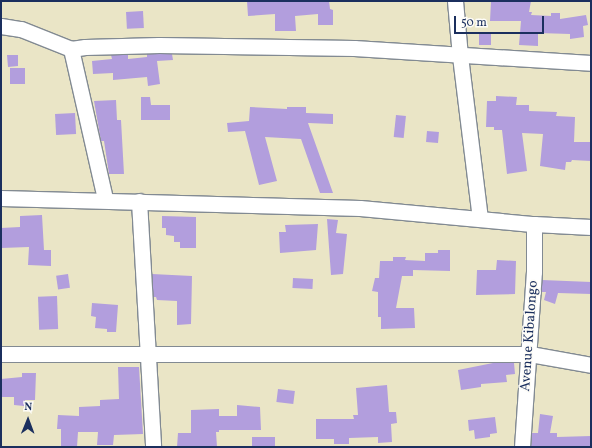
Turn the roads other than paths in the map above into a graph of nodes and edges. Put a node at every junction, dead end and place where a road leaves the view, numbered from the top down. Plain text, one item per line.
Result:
1 (455, 1) edge
2 (1, 26) edge
3 (71, 49) junction
4 (460, 56) junction
5 (591, 63) edge
6 (1, 198) edge
7 (105, 199) junction
8 (139, 201) junction
9 (480, 219) junction
10 (534, 224) junction
11 (591, 227) edge
12 (1, 354) edge
13 (530, 354) junction
14 (148, 355) junction
15 (591, 365) edge
16 (153, 447) edge
17 (522, 447) edge

1 - 4 street
2 - 3 street
3 - 4 street
3 - 7 street
4 - 5 street
4 - 9 street
6 - 7 street
7 - 8 street
8 - 9 street
8 - 14 street
9 - 10 street
10 - 11 street
10 - 13 street, Avenue Kibalongo
12 - 14 street
13 - 14 street
13 - 15 street
13 - 17 street, Avenue Kibalongo
14 - 16 street

